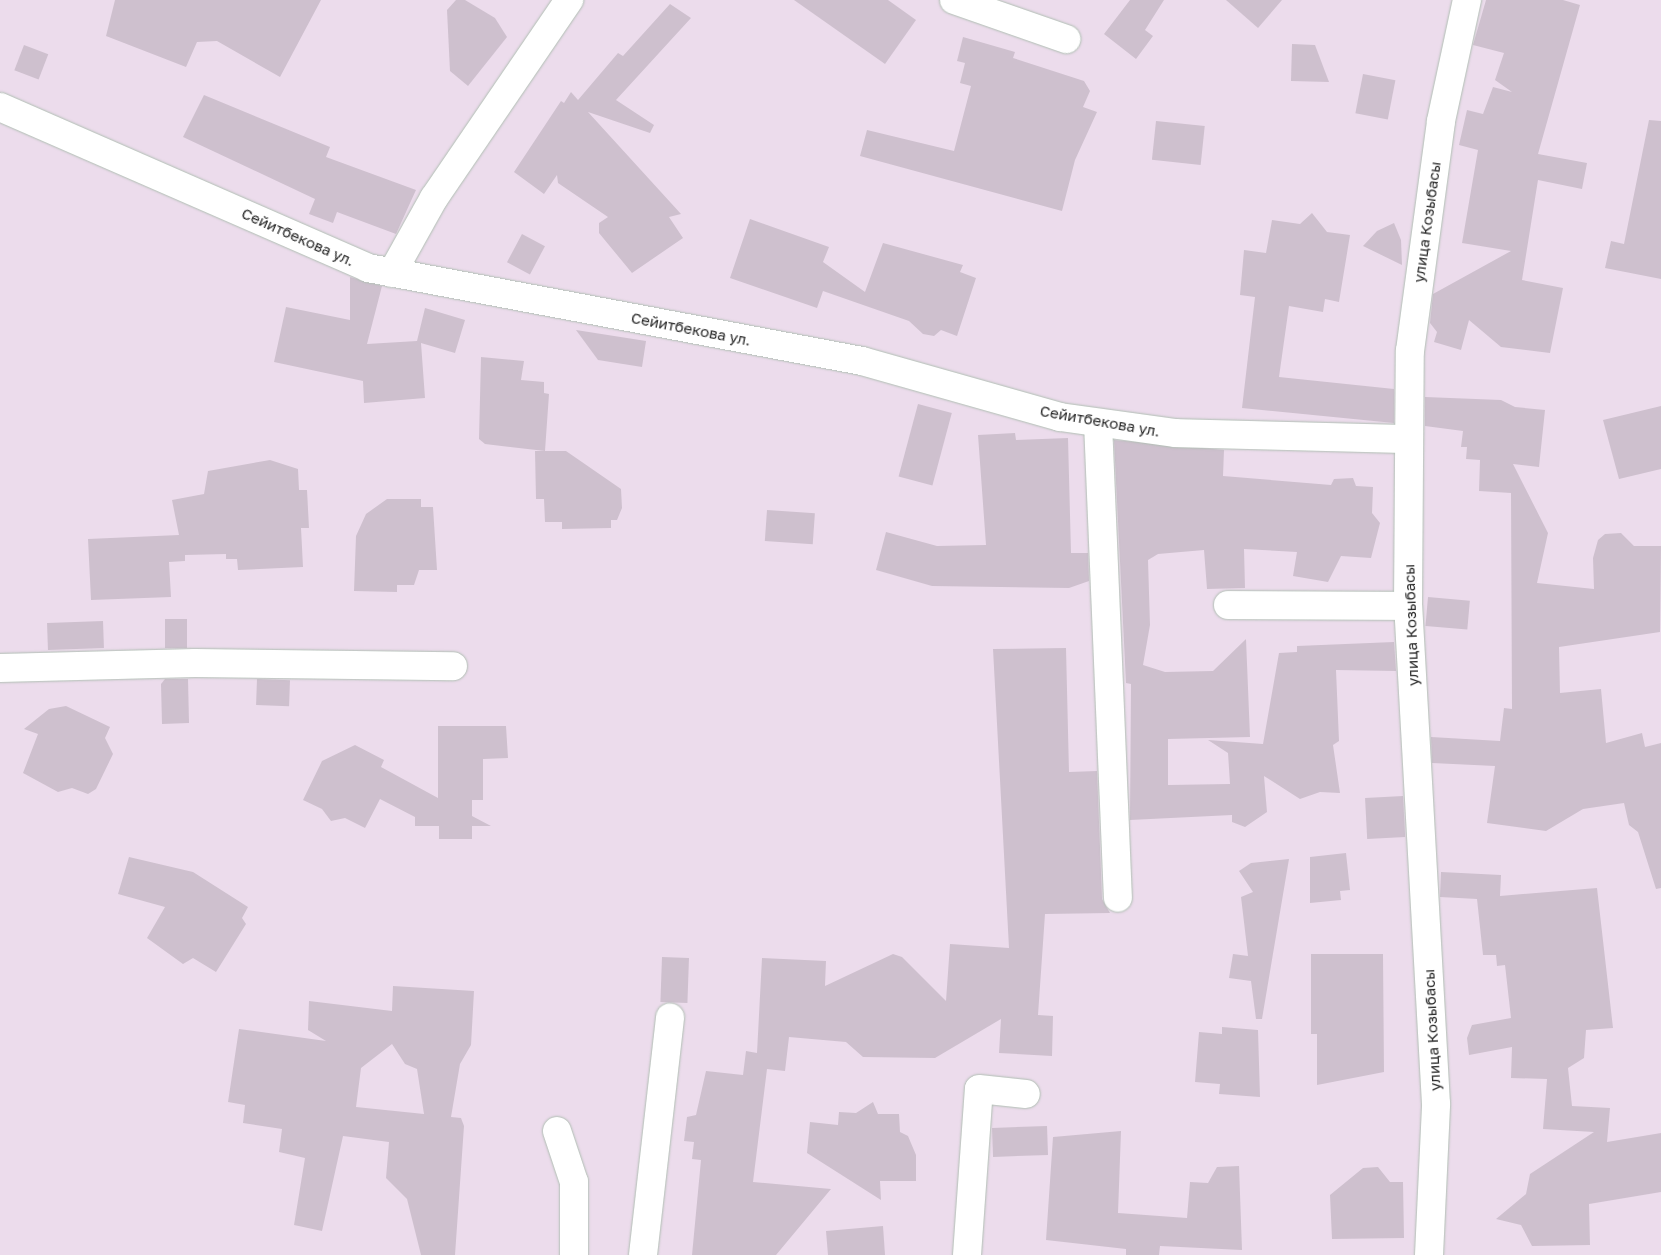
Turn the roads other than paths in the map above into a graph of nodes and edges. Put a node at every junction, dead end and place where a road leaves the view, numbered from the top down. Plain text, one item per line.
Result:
1 (569, 0) edge
2 (954, 0) edge
3 (1467, 0) edge
4 (1066, 39) dead end
5 (0, 107) edge
6 (392, 273) junction
7 (1098, 423) junction
8 (1409, 439) junction
9 (1228, 605) dead end
10 (1408, 606) junction
11 (452, 666) dead end
12 (0, 668) edge
13 (1118, 898) dead end
14 (670, 1018) dead end
15 (1026, 1094) dead end
16 (557, 1131) dead end
17 (574, 1255) edge
18 (643, 1255) edge
19 (968, 1255) edge
20 (1429, 1255) edge

1 - 6 street
2 - 4 street
3 - 8 street, улица Козыбасы
5 - 6 street, Сейитбекова ул.
6 - 7 street, Сейитбекова ул.
7 - 8 street, Сейитбекова ул.
7 - 13 street
8 - 10 street, улица Козыбасы
9 - 10 street
10 - 20 street, улица Козыбасы
11 - 12 street
14 - 18 street
15 - 19 street
16 - 17 street

